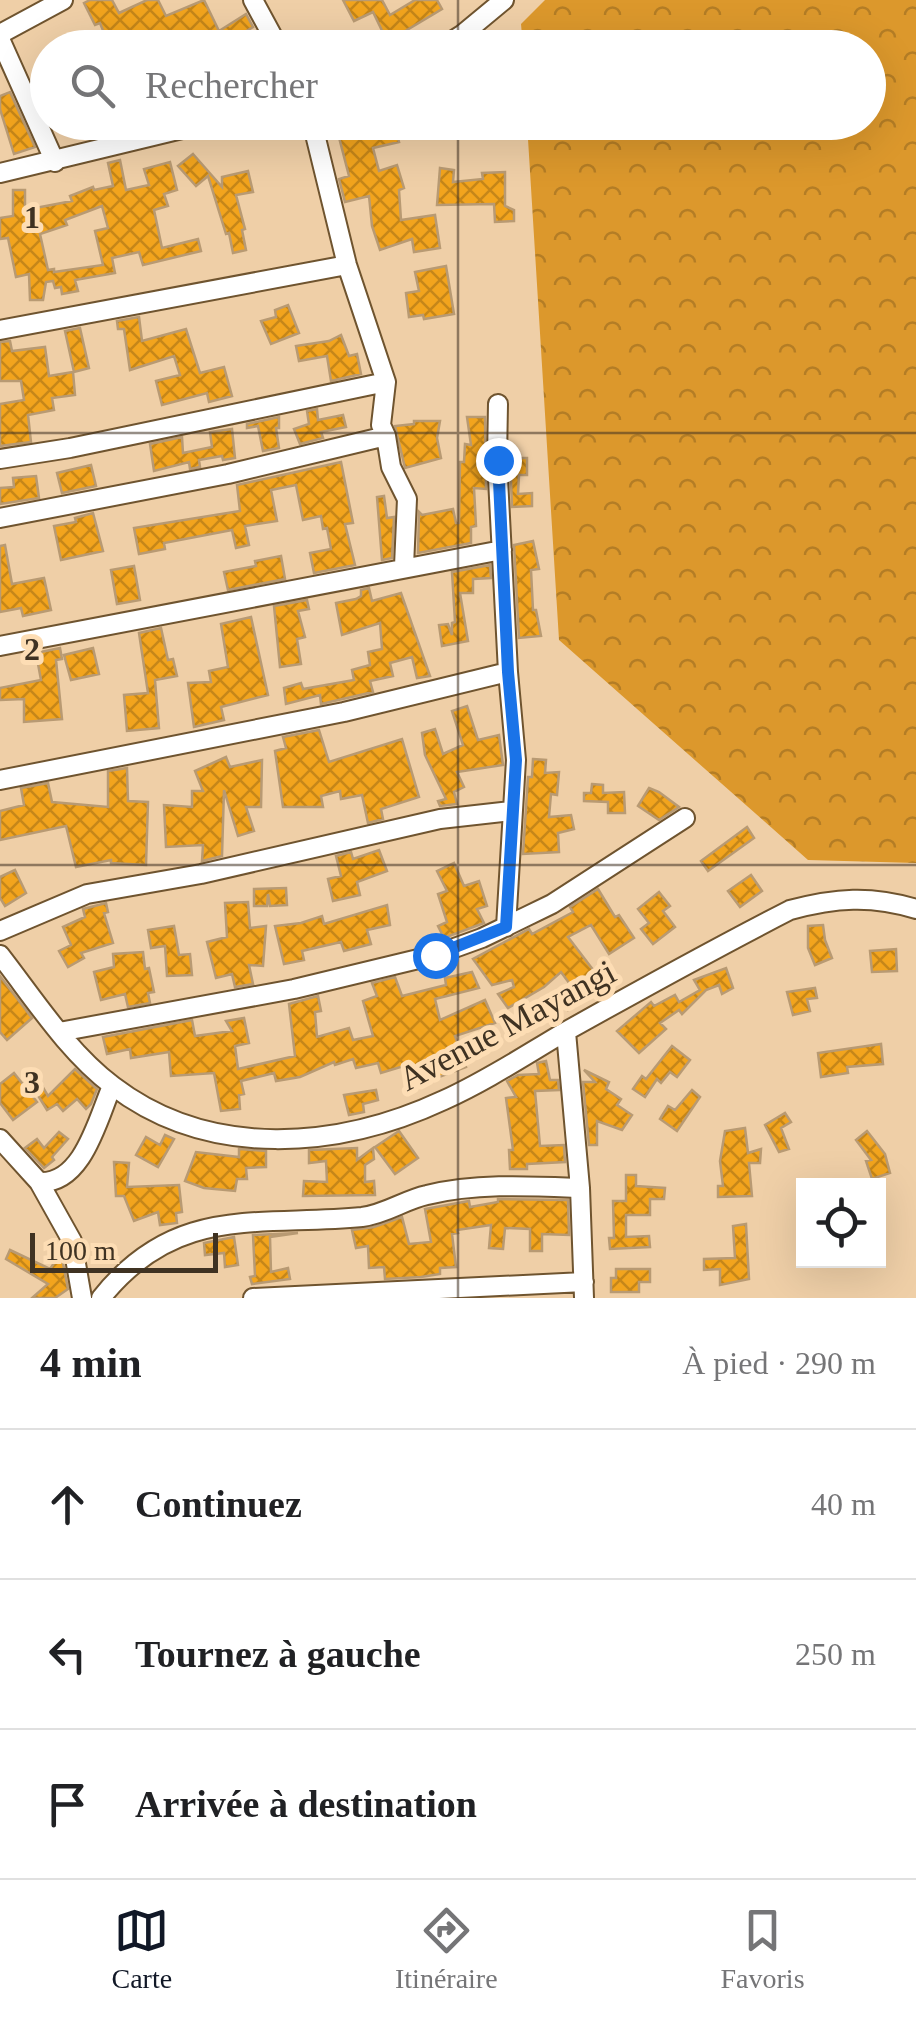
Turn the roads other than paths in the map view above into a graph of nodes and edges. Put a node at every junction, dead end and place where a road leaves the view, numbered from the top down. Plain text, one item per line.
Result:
1 (63, 0) edge
2 (253, 0) edge
3 (504, 0) edge
4 (480, 8) edge
5 (269, 30) edge
6 (458, 30) edge
7 (0, 36) edge
8 (30, 104) edge
9 (46, 140) edge
10 (141, 140) edge
11 (316, 140) edge
12 (56, 162) junction
13 (0, 174) edge
14 (347, 265) junction
15 (0, 330) edge
16 (386, 382) junction
17 (498, 404) dead end
18 (386, 436) junction
19 (0, 459) edge
20 (0, 518) edge
21 (502, 550) junction
22 (404, 566) junction
23 (0, 646) edge
24 (508, 672) junction
25 (0, 780) edge
26 (511, 811) junction
27 (685, 818) dead end
28 (916, 909) edge
29 (506, 927) junction
30 (0, 931) edge
31 (0, 954) edge
32 (59, 1032) junction
33 (566, 1032) junction
34 (112, 1086) junction
35 (0, 1139) edge
36 (40, 1182) junction
37 (580, 1188) junction
38 (584, 1290) edge
39 (82, 1298) edge
40 (102, 1298) edge
41 (253, 1298) edge

1 - 7 street
2 - 5 street
3 - 4 street
4 - 6 street
7 - 8 street
9 - 12 street
10 - 12 street
11 - 14 street
12 - 13 street
14 - 15 street
14 - 16 street
16 - 18 street
16 - 19 street
17 - 21 street
18 - 20 street
18 - 22 street
21 - 22 street
21 - 24 street
22 - 23 street
24 - 25 street
24 - 26 street
26 - 29 street
26 - 30 street
27 - 29 street
28 - 33 street, Avenue Mayangi
29 - 32 street
31 - 32 street, Avenue Mayangi
32 - 34 street, Avenue Mayangi
33 - 34 street, Avenue Mayangi
33 - 37 street
34 - 36 street
35 - 36 street
36 - 39 street
37 - 38 street
37 - 40 street
38 - 41 street

